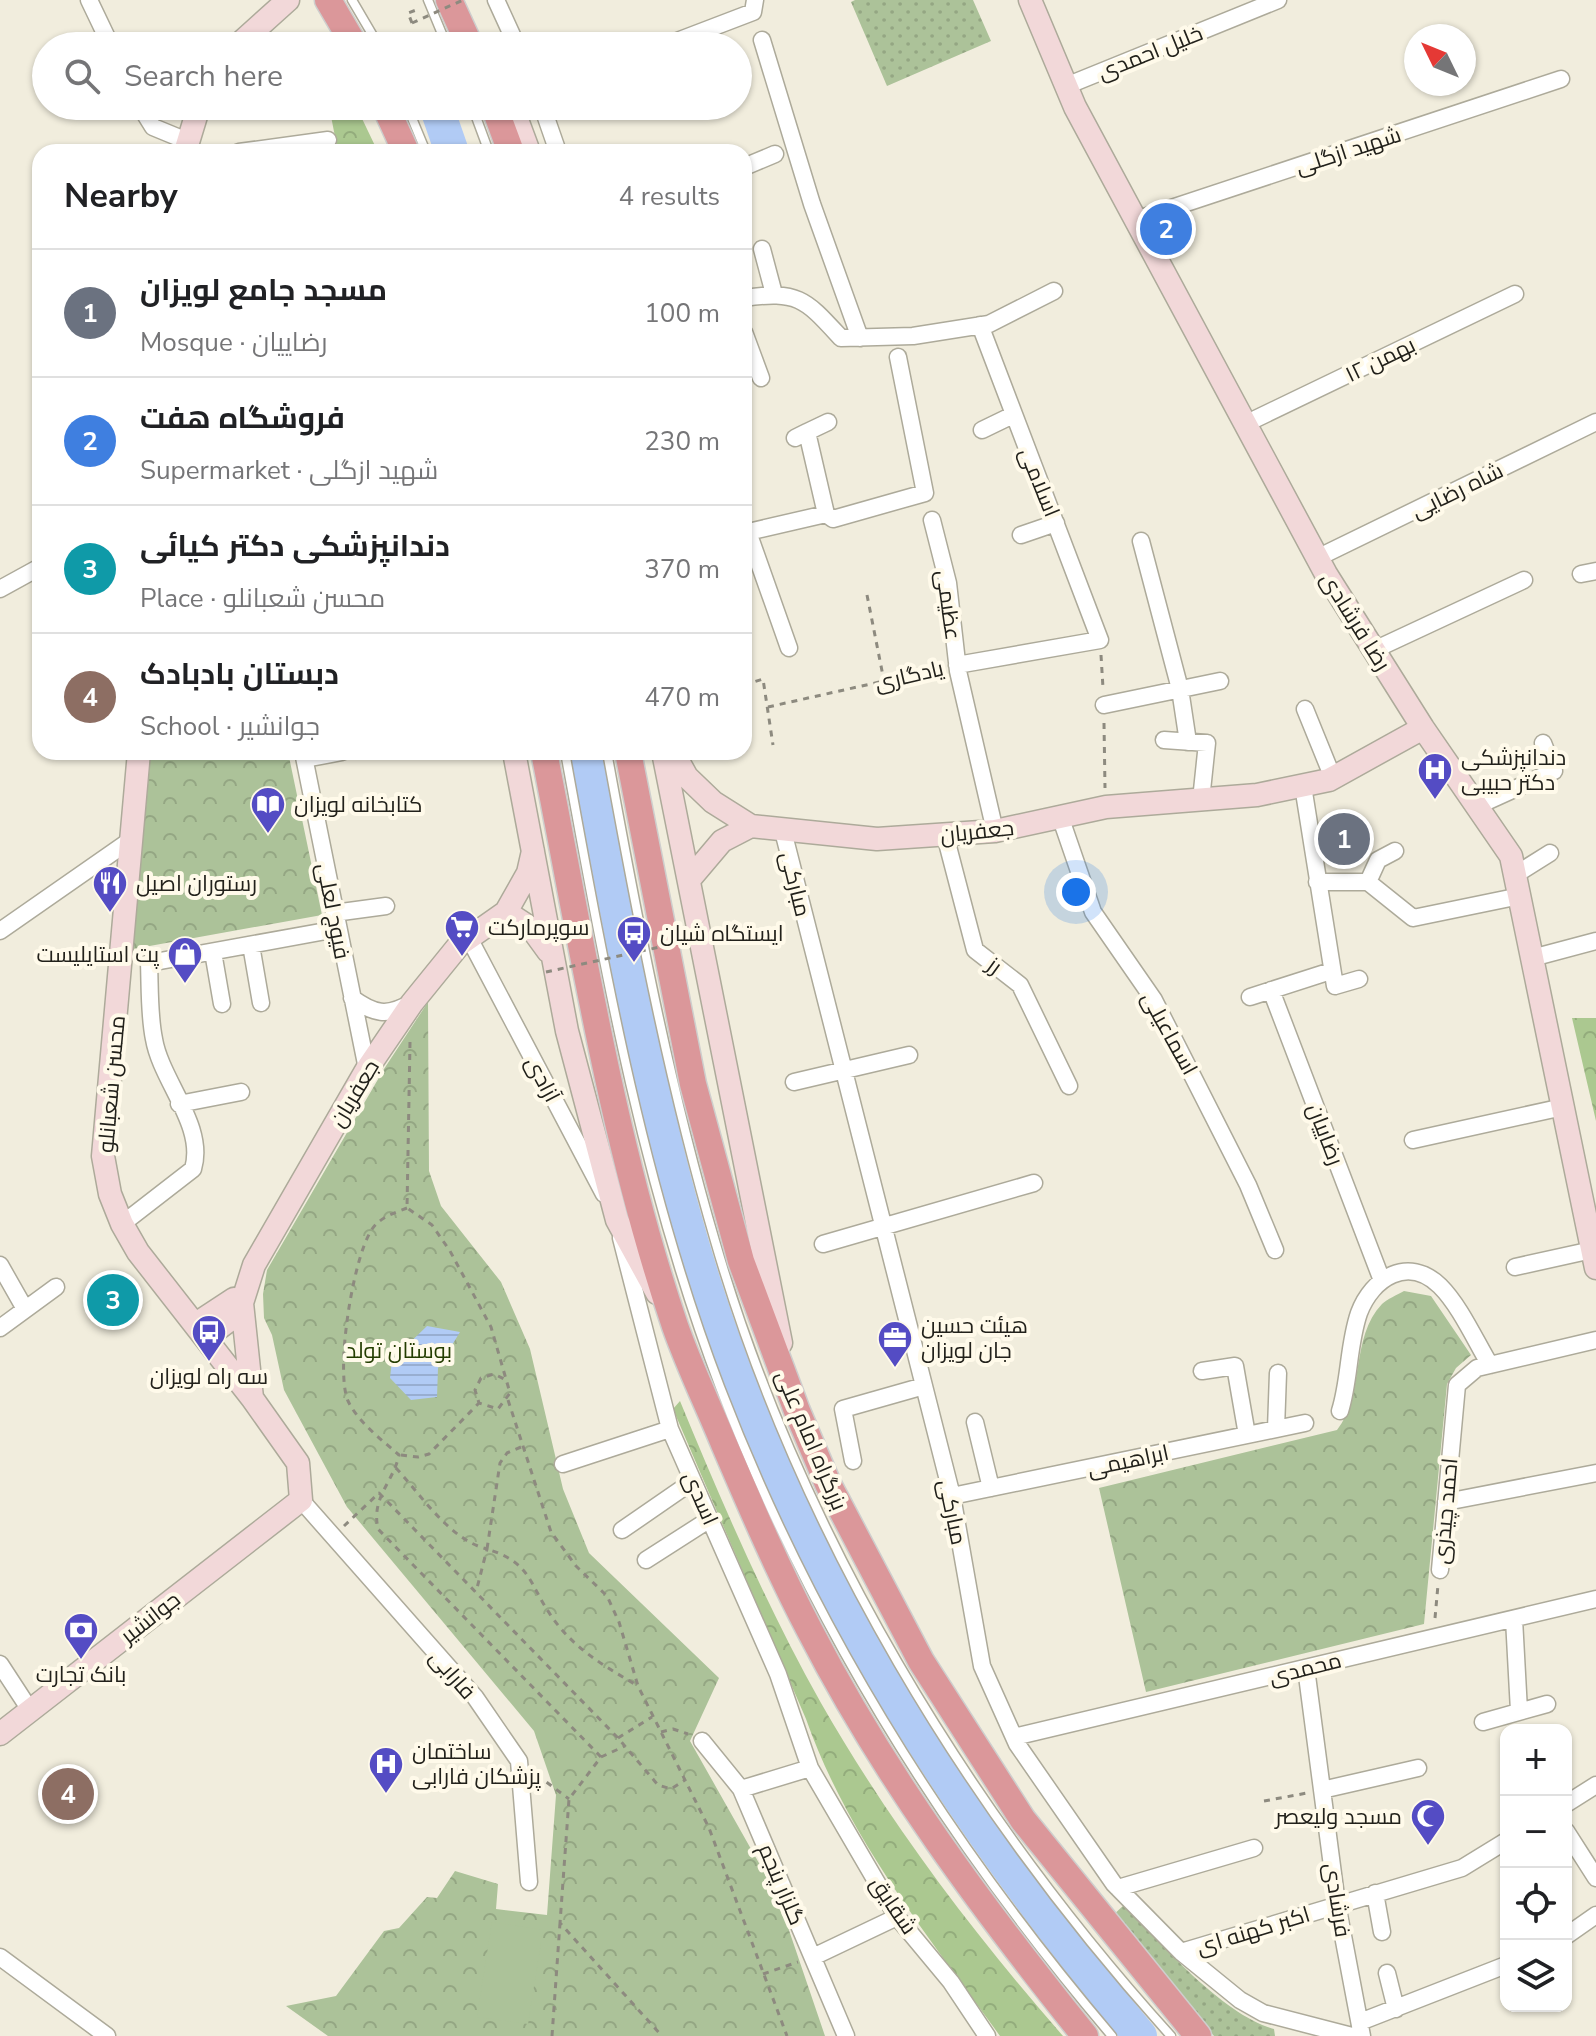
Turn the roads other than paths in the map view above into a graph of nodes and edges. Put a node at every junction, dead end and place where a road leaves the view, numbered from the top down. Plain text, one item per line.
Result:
1 (89, 0) edge
2 (328, 0) edge
3 (352, 0) edge
4 (428, 0) edge
5 (449, 0) edge
6 (496, 0) edge
7 (1030, 0) edge
8 (1278, 0) edge
9 (285, 2) edge
10 (754, 6) edge
11 (104, 32) edge
12 (252, 32) edge
13 (347, 32) edge
14 (371, 32) edge
15 (455, 32) edge
16 (460, 32) edge
17 (511, 32) edge
18 (696, 32) edge
19 (762, 40) dead end
20 (1561, 79) dead end
21 (1066, 86) junction
22 (149, 120) edge
23 (194, 120) edge
24 (391, 120) edge
25 (413, 120) edge
26 (477, 120) edge
27 (499, 120) edge
28 (517, 120) edge
29 (547, 120) edge
30 (328, 140) dead end
31 (183, 144) edge
32 (187, 144) edge
33 (298, 144) edge
34 (402, 144) edge
35 (423, 144) edge
36 (486, 144) edge
37 (508, 144) edge
38 (526, 144) edge
39 (555, 144) edge
40 (775, 154) dead end
41 (752, 164) edge
42 (1135, 220) junction
43 (762, 249) dead end
44 (1054, 291) dead end
45 (774, 294) junction
46 (1515, 294) dead end
47 (752, 297) edge
48 (980, 325) junction
49 (860, 338) junction
50 (752, 354) edge
51 (898, 357) dead end
52 (761, 378) dead end
53 (1013, 415) junction
54 (828, 422) dead end
55 (1596, 422) edge
56 (1245, 424) junction
57 (982, 430) dead end
58 (826, 514) junction
59 (932, 520) dead end
60 (1056, 523) junction
61 (752, 532) edge
62 (1021, 535) dead end
63 (1141, 541) dead end
64 (752, 549) edge
65 (1317, 558) junction
66 (32, 571) edge
67 (1524, 580) dead end
68 (0, 589) edge
69 (1100, 640) joint
70 (789, 648) dead end
71 (1374, 650) junction
72 (957, 665) junction
73 (1220, 681) dead end
74 (1180, 689) junction
75 (1104, 705) dead end
76 (1305, 709) dead end
77 (1423, 728) junction
78 (1164, 740) dead end
79 (1188, 742) junction
80 (1543, 743) dead end
81 (138, 760) edge
82 (305, 760) edge
83 (516, 760) edge
84 (545, 760) edge
85 (567, 760) edge
86 (609, 760) edge
87 (630, 760) edge
88 (665, 760) edge
89 (677, 760) edge
90 (1333, 778) junction
91 (1303, 786) junction
92 (1201, 800) junction
93 (1477, 806) junction
94 (1061, 819) junction
95 (751, 826) junction
96 (783, 831) junction
97 (995, 831) junction
98 (945, 835) junction
99 (132, 839) junction
100 (533, 851) junction
101 (1395, 851) dead end
102 (1550, 853) dead end
103 (689, 880) junction
104 (1317, 882) junction
105 (1368, 882) junction
106 (1518, 886) junction
107 (386, 906) dead end
108 (506, 912) junction
109 (336, 921) junction
110 (0, 931) edge
111 (469, 938) junction
112 (1596, 941) edge
113 (251, 945) junction
114 (213, 952) junction
115 (1532, 958) junction
116 (549, 966) junction
117 (1331, 971) junction
118 (1359, 979) dead end
119 (1271, 990) junction
120 (1250, 997) dead end
121 (352, 998) junction
122 (261, 1003) dead end
123 (412, 1003) junction
124 (222, 1004) dead end
125 (909, 1055) dead end
126 (367, 1069) junction
127 (843, 1069) junction
128 (794, 1082) dead end
129 (1069, 1086) dead end
130 (241, 1092) dead end
131 (179, 1104) junction
132 (1563, 1107) junction
133 (1413, 1140) dead end
134 (1034, 1183) dead end
135 (617, 1220) junction
136 (122, 1224) junction
137 (883, 1227) junction
138 (823, 1244) dead end
139 (1275, 1250) dead end
140 (1594, 1259) edge
141 (0, 1265) edge
142 (1515, 1267) dead end
143 (1381, 1278) junction
144 (56, 1287) dead end
145 (242, 1303) junction
146 (25, 1309) junction
147 (0, 1328) edge
148 (676, 1328) junction
149 (200, 1331) junction
150 (1596, 1340) edge
151 (1490, 1365) junction
152 (1202, 1371) dead end
153 (1278, 1373) dead end
154 (924, 1386) junction
155 (252, 1398) junction
156 (797, 1411) junction
157 (1340, 1411) dead end
158 (975, 1422) dead end
159 (1305, 1423) dead end
160 (670, 1429) junction
161 (1276, 1429) junction
162 (1247, 1435) junction
163 (853, 1461) dead end
164 (563, 1464) dead end
165 (1596, 1473) edge
166 (693, 1481) junction
167 (991, 1488) junction
168 (952, 1496) junction
169 (301, 1500) junction
170 (1446, 1502) junction
171 (710, 1519) junction
172 (622, 1530) dead end
173 (646, 1560) dead end
174 (1440, 1570) road end
175 (1596, 1599) edge
176 (1514, 1619) junction
177 (0, 1664) edge
178 (1306, 1668) junction
179 (1547, 1704) dead end
180 (30, 1710) junction
181 (1519, 1711) junction
182 (1483, 1722) dead end
183 (0, 1734) edge
184 (1014, 1737) junction
185 (702, 1741) road end
186 (810, 1768) junction
187 (1418, 1768) dead end
188 (1596, 1785) edge
189 (741, 1789) junction
190 (1322, 1790) junction
191 (1572, 1800) edge
192 (1572, 1840) edge
193 (1500, 1845) edge
194 (1254, 1848) dead end
195 (1596, 1878) edge
196 (529, 1882) dead end
197 (1118, 1888) junction
198 (1375, 1893) junction
199 (1337, 1904) junction
200 (1596, 1915) edge
201 (897, 1917) junction
202 (1382, 1932) dead end
203 (1572, 1932) edge
204 (1181, 1952) junction
205 (0, 1957) edge
206 (813, 1957) junction
207 (1500, 1967) edge
208 (1387, 1973) dead end
209 (1396, 2009) junction
210 (1358, 2031) edge
211 (107, 2036) edge
212 (846, 2036) edge
213 (987, 2036) edge
214 (1085, 2036) edge
215 (1112, 2036) edge
216 (1171, 2036) edge
217 (1198, 2036) edge

1 - 11 street
2 - 13 highway
3 - 14 lane
4 - 15 lane
5 - 16 highway
6 - 17 street
7 - 21 main road, رضا فرشادی
8 - 21 street, خلیل احمدی
9 - 12 main road
10 - 18 street
19 - 49 street
20 - 42 street, شهید ازگلی
21 - 42 main road, رضا فرشادی
22 - 31 street
23 - 32 main road
24 - 34 highway
25 - 35 lane
26 - 36 lane
27 - 37 highway
28 - 38 main road
29 - 39 street
30 - 33 street
40 - 41 street
42 - 56 main road, رضا فرشادی
43 - 45 street
44 - 48 street
45 - 47 street
45 - 49 street
46 - 56 street, ۱۲ بهمن
48 - 49 street
48 - 53 street, اسلامی
50 - 52 street
51 - 58 street
53 - 57 street
53 - 60 street, اسلامی
54 - 58 street
55 - 65 street, شاه رضایی
56 - 65 main road, رضا فرشادی
58 - 61 street
59 - 72 street, عظیمی
60 - 62 street
60 - 69 street, اسلامی
63 - 74 street
64 - 70 street
65 - 71 main road, رضا فرشادی
66 - 68 street
67 - 71 street
69 - 72 street, یادگاری
71 - 77 main road, رضا فرشادی
72 - 97 street, عظیمی
73 - 74 street
74 - 75 street
74 - 79 street
76 - 90 street
77 - 90 main road, جعفریان
77 - 93 main road, رضا فرشادی
78 - 79 street
79 - 92 street
80 - 93 street
81 - 99 main road, محسن شعبانلو
82 - 109 street, فیوج لعلی
83 - 100 main road
84 - 148 highway
85 - 215 lane
86 - 216 lane
87 - 156 highway, بزرگراه امام علی
88 - 103 main road
89 - 95 main road, جعفریان
90 - 91 main road, جعفریان
91 - 92 main road, جعفریان
91 - 104 street
92 - 94 main road, جعفریان
93 - 106 main road, رضا فرشادی
94 - 97 main road, جعفریان
94 - 139 street, اسماعیلی
95 - 96 main road, جعفریان
95 - 103 main road
96 - 98 main road, جعفریان
96 - 127 street, مبارکی
97 - 98 main road, جعفریان
98 - 129 street, رز
99 - 110 street
99 - 136 main road, محسن شعبانلو
100 - 108 main road, جعفریان
100 - 116 main road
101 - 105 street
102 - 106 street
103 - 156 main road
104 - 105 street
104 - 117 street
105 - 106 street
106 - 115 main road, رضا فرشادی
107 - 109 street
108 - 111 main road, جعفریان
108 - 116 main road
109 - 113 street
109 - 121 street, فیوج لعلی
111 - 123 main road, جعفریان
111 - 135 street, آزادی
112 - 115 street
113 - 114 street
113 - 122 street
114 - 124 street
114 - 131 street
115 - 132 main road, رضا فرشادی
116 - 135 main road
117 - 118 street
117 - 119 street
119 - 120 street
119 - 143 street, رضاییان
121 - 123 street
121 - 126 street, فیوج لعلی
123 - 126 main road, جعفریان
125 - 127 street
126 - 145 main road, جعفریان
127 - 128 street
127 - 137 street, مبارکی
130 - 131 street
131 - 136 street
132 - 133 street
132 - 140 main road, رضا فرشادی
134 - 137 street
135 - 148 main road
135 - 160 street, اسدی
136 - 149 main road, محسن شعبانلو
137 - 138 street
137 - 154 street, مبارکی
140 - 142 street
141 - 146 street
143 - 151 street
143 - 157 street
144 - 146 street
145 - 149 main road
145 - 155 main road
146 - 147 street
148 - 214 highway
149 - 155 main road, محسن شعبانلو
150 - 151 street
151 - 170 street, احمد چیذری
152 - 162 street
153 - 161 street
154 - 163 street
154 - 168 street, مبارکی
155 - 169 main road, محسن شعبانلو
156 - 217 highway, بزرگراه امام علی
158 - 167 street
159 - 161 street, ابراهیمی
160 - 164 street
160 - 166 street, اسدی
161 - 162 street, ابراهیمی
162 - 167 street, ابراهیمی
165 - 170 street
166 - 171 street, اسدی
166 - 172 street
167 - 168 street, ابراهیمی
168 - 184 street, مبارکی
169 - 180 main road, جوانشیر
169 - 196 street, فارابی
170 - 174 street, احمد چیذری
171 - 173 street
171 - 186 street, اسدی
175 - 176 street, محمدی
176 - 178 street, محمدی
176 - 181 street
177 - 180 street
178 - 184 street, محمدی
178 - 190 street, فرشادی
179 - 181 street
180 - 183 main road, جوانشیر
181 - 182 street
184 - 197 street, مبارکی
185 - 189 street, گلزار پنجم
186 - 189 street
186 - 201 street, شقایق
187 - 190 street
188 - 191 street
189 - 206 street, گلزار پنجم
190 - 199 street, فرشادی
192 - 195 street
193 - 198 street, اکبر کهنه ای
194 - 197 street
197 - 204 street, مبارکی
198 - 199 street, اکبر کهنه ای
198 - 202 street
199 - 204 street, اکبر کهنه ای
199 - 210 street, فرشادی
200 - 203 street
201 - 206 street
201 - 213 street, شقایق
204 - 210 street, مبارکی
205 - 211 street
206 - 212 street, گلزار پنجم
207 - 209 street
208 - 209 street
209 - 210 street

